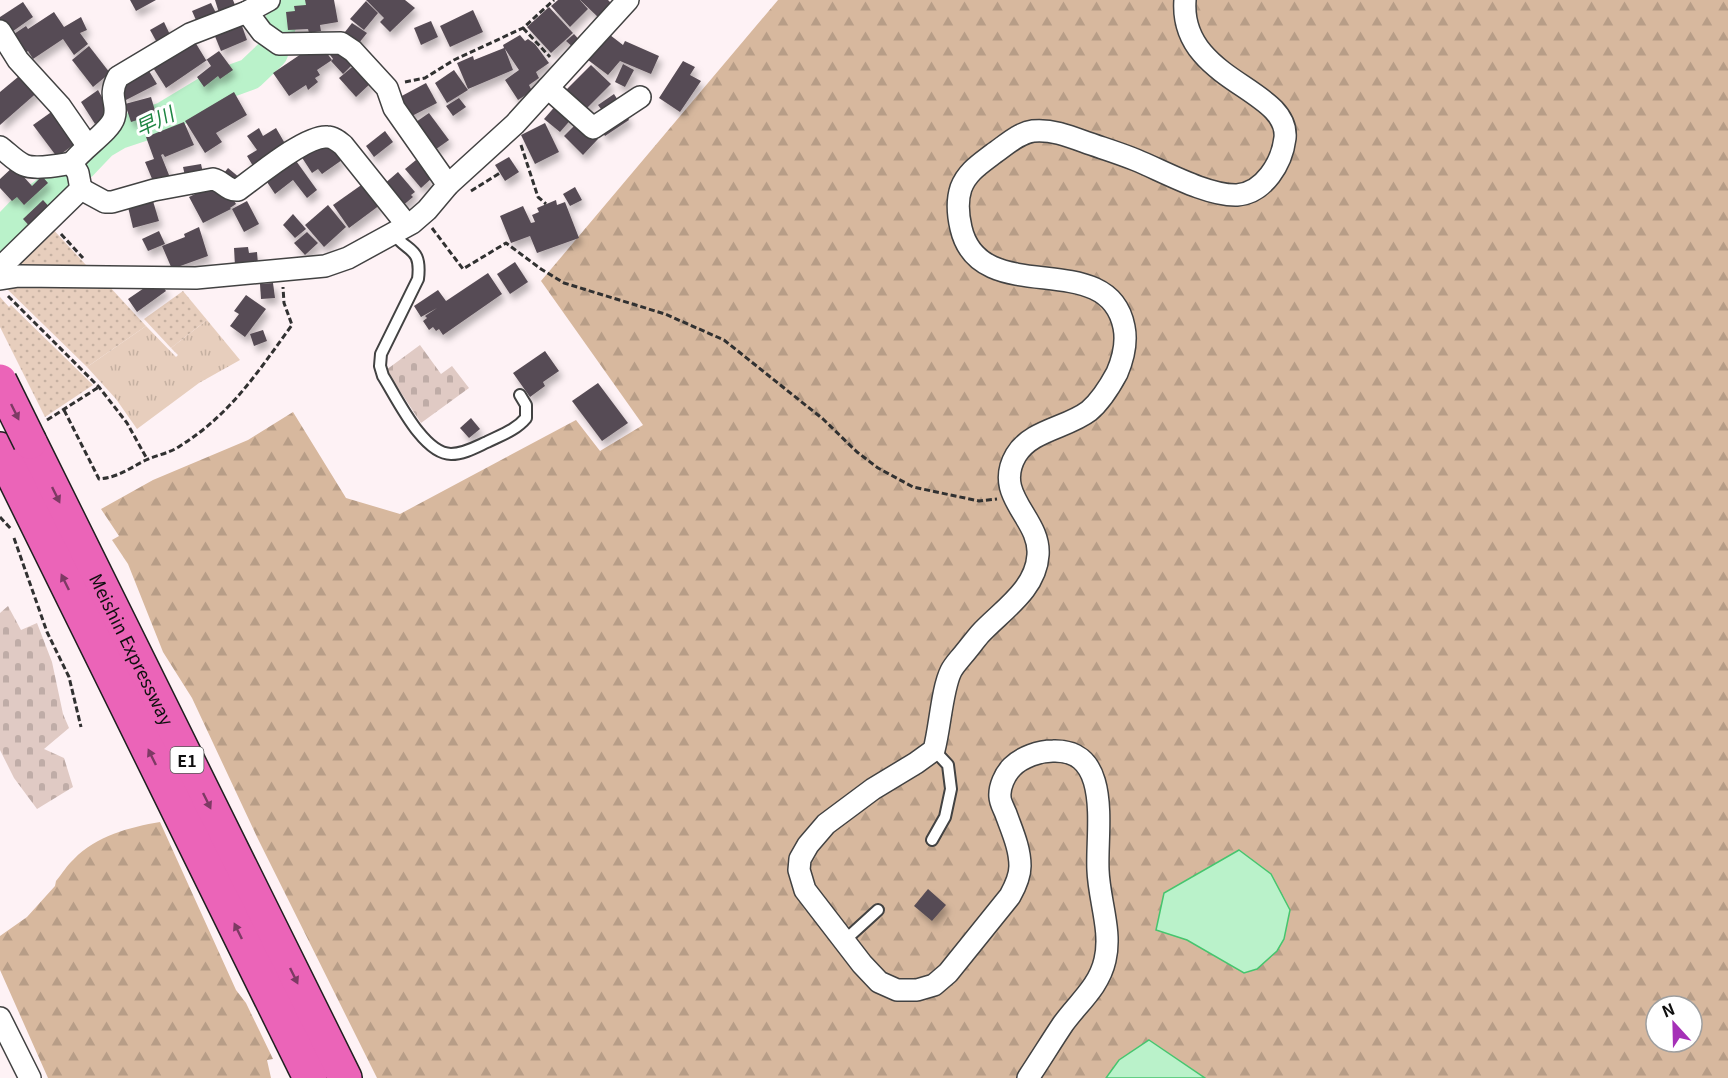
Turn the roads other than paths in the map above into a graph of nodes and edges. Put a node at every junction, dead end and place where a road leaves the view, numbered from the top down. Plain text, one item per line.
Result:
1 (269, 0) edge
2 (628, 0) edge
3 (1185, 0) edge
4 (247, 12) junction
5 (0, 31) edge
6 (548, 88) junction
7 (640, 97) dead end
8 (87, 145) junction
9 (0, 147) edge
10 (76, 173) junction
11 (448, 185) junction
12 (400, 229) junction
13 (0, 268) edge
14 (0, 279) edge
15 (0, 381) edge
16 (520, 395) dead end
17 (25, 438) edge
18 (934, 750) junction
19 (932, 840) dead end
20 (878, 910) dead end
21 (844, 941) junction
22 (3, 1030) edge
23 (30, 1078) edge
24 (310, 1078) edge
25 (345, 1078) edge
26 (1028, 1078) edge

1 - 4 street
2 - 6 street
3 - 18 street
4 - 8 street
4 - 11 street
5 - 8 street
6 - 7 street
6 - 11 street
8 - 10 street
9 - 10 street
10 - 12 street
10 - 13 street
11 - 12 street
12 - 14 street
12 - 16 lane
15 -> 17 highway, Meishin Expressway / E1, bridge
24 -> 17 highway, Meishin Expressway / E1
17 -> 25 highway, Meishin Expressway / E1
18 - 19 lane
18 - 21 street
20 - 21 lane
21 - 26 street
22 - 23 street

